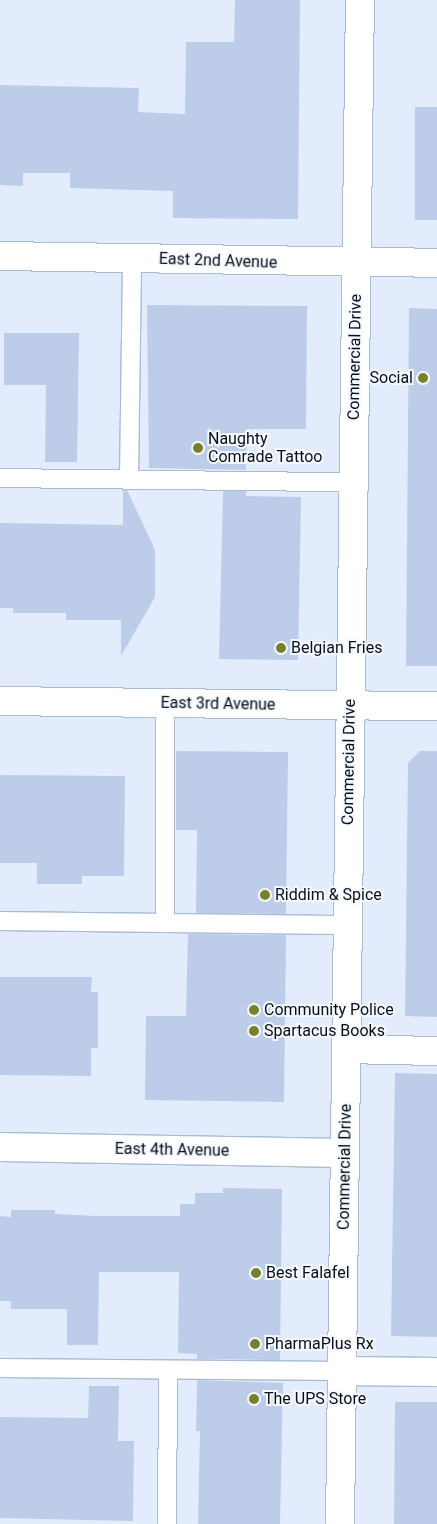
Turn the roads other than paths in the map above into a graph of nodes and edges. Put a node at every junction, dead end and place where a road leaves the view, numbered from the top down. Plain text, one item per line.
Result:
1 (360, 0) edge
2 (0, 256) edge
3 (132, 258) junction
4 (357, 263) junction
5 (437, 263) edge
6 (0, 478) edge
7 (130, 479) junction
8 (352, 482) junction
9 (0, 701) edge
10 (165, 704) junction
11 (350, 706) junction
12 (437, 706) edge
13 (0, 921) edge
14 (165, 923) junction
15 (348, 925) junction
16 (346, 1049) junction
17 (437, 1051) edge
18 (0, 1147) edge
19 (345, 1153) junction
20 (0, 1368) edge
21 (168, 1370) junction
22 (341, 1372) junction
23 (437, 1372) edge
24 (167, 1524) edge
25 (340, 1524) edge

1 - 4 street, Commercial Drive
2 - 3 street, East 2nd Avenue
3 - 4 street, East 2nd Avenue
3 - 7 lane
4 - 5 street, East 2nd Avenue
4 - 8 street, Commercial Drive
6 - 7 lane
7 - 8 lane
8 - 11 street, Commercial Drive
9 - 10 street, East 3rd Avenue
10 - 11 street, East 3rd Avenue
10 - 14 lane
11 - 12 street, East 3rd Avenue
11 - 15 street, Commercial Drive
13 - 14 lane
14 - 15 lane
15 - 16 street, Commercial Drive
16 - 17 street
16 - 19 street, Commercial Drive
18 - 19 street, East 4th Avenue
19 - 22 street, Commercial Drive
20 - 21 lane
21 - 22 lane
21 - 24 lane
22 - 23 street
22 - 25 street, Commercial Drive

